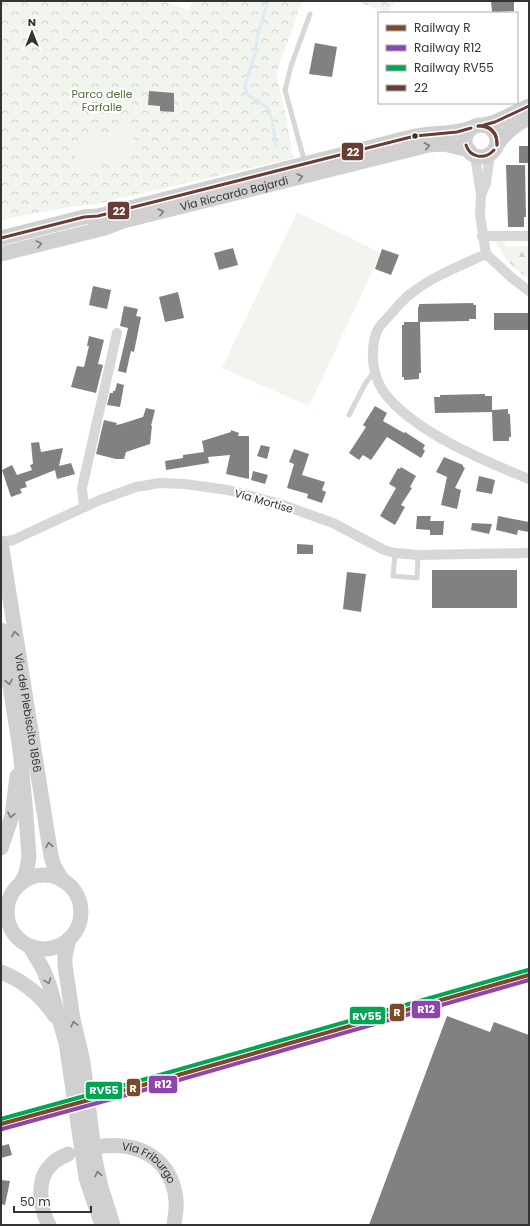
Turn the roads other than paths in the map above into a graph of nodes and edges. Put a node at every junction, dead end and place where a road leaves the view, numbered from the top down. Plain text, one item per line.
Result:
1 (310, 14) dead end
2 (529, 106) edge
3 (529, 118) edge
4 (478, 127) junction
5 (493, 149) junction
6 (472, 153) junction
7 (305, 164) junction
8 (481, 195) junction
9 (482, 236) junction
10 (529, 236) edge
11 (1, 238) edge
12 (1, 254) edge
13 (486, 254) junction
14 (529, 291) edge
15 (117, 333) dead end
16 (375, 372) junction
17 (349, 415) dead end
18 (529, 479) edge
19 (84, 507) junction
20 (1, 542) edge
21 (395, 553) junction
22 (529, 553) edge
23 (418, 555) junction
24 (1, 630) edge
25 (20, 749) junction
26 (1, 848) edge
27 (63, 881) junction
28 (21, 883) junction
29 (6, 900) edge
30 (1, 937) edge
31 (17, 938) junction
32 (69, 939) junction
33 (30, 947) junction
34 (1, 972) edge
35 (62, 1026) junction
36 (76, 1064) junction
37 (83, 1117) junction
38 (103, 1146) dead end
39 (68, 1154) dead end
40 (86, 1178) junction
41 (49, 1225) edge
42 (95, 1225) edge
43 (102, 1225) edge
44 (113, 1225) edge
45 (174, 1225) edge

1 - 7 lane
2 - 4 main road, Via Riccardo Bajardi
3 - 5 main road
4 - 5 main road
4 - 6 main road
4 - 7 main road, Via Riccardo Bajardi
5 - 6 main road, Via Riccardo Bajardi
5 - 8 street
6 - 8 street
12 -> 6 main road, Via Riccardo Bajardi
7 - 11 main road, Via Riccardo Bajardi
8 - 9 street
9 - 10 street
9 - 13 street
13 - 14 street
13 - 16 street
15 - 19 street
16 - 17 lane
16 - 18 street
19 - 20 street, Via Mortise
19 - 21 street, Via Mortise
27 -> 20 main road, Via del Plebiscito 1866
21 - 23 street, Via Mortise
21 - 23 lane
22 - 23 street, Via Mortise
24 -> 25 main road, Via del Plebiscito 1866
25 -> 26 main road
25 - 28 main road, Via del Plebiscito 1866
27 - 28 main road
27 - 32 main road
28 - 29 main road
29 - 31 main road
30 - 31 main road
31 - 33 main road
32 - 33 main road
36 -> 32 main road
33 -> 35 main road
34 - 35 main road
35 - 36 main road
36 - 37 main road
37 - 40 main road
44 -> 37 main road
38 - 45 main road, Via Friburgo
39 - 41 main road
40 - 42 main road
40 - 43 main road

